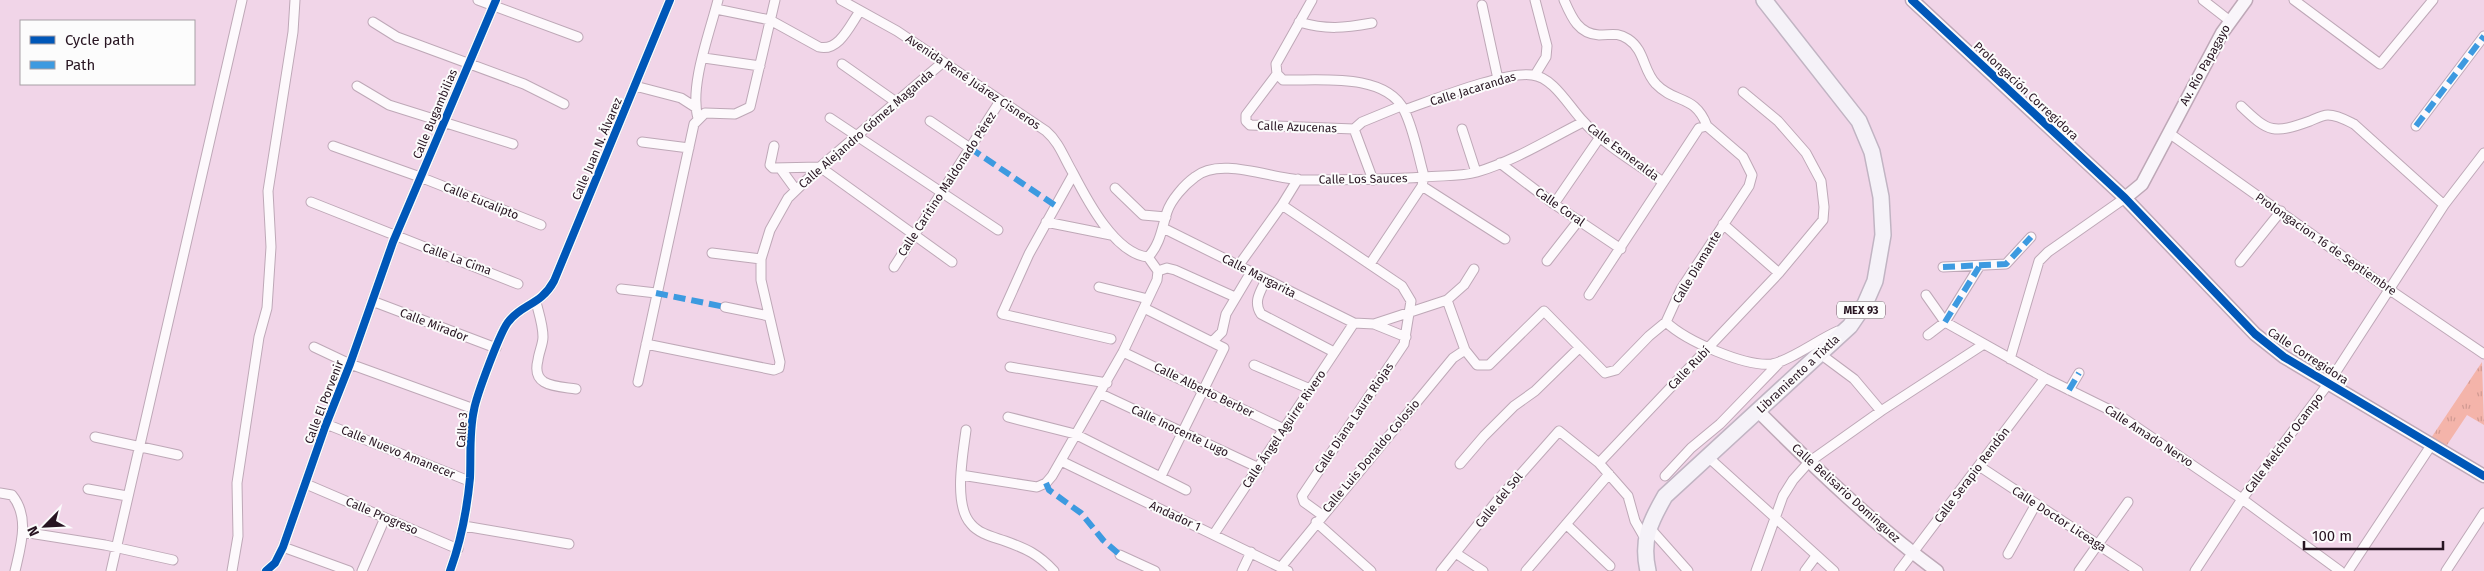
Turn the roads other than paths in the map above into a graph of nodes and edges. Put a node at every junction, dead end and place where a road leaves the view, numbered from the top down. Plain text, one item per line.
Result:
1 (242, 0) edge
2 (294, 0) edge
3 (478, 0) edge
4 (670, 0) edge
5 (775, 0) edge
6 (841, 0) edge
7 (1312, 0) edge
8 (1535, 0) edge
9 (1564, 0) edge
10 (1764, 0) edge
11 (1912, 0) edge
12 (2203, 0) edge
13 (2246, 0) edge
14 (2294, 0) edge
15 (2433, 0) edge
16 (495, 3) edge
17 (717, 5) edge
18 (1482, 5) dead end
19 (860, 11) junction
20 (770, 20) junction
21 (2230, 21) junction
22 (373, 22) dead end
23 (1299, 22) junction
24 (1372, 23) dead end
25 (2484, 36) edge
26 (578, 37) dead end
27 (704, 58) junction
28 (942, 63) junction
29 (468, 64) junction
30 (842, 64) dead end
31 (760, 66) junction
32 (1277, 74) junction
33 (1534, 75) junction
34 (1498, 80) junction
35 (357, 86) dead end
36 (635, 86) junction
37 (1743, 92) dead end
38 (1000, 101) junction
39 (896, 102) junction
40 (564, 104) dead end
41 (2241, 106) dead end
42 (695, 107) junction
43 (1403, 108) junction
44 (698, 118) junction
45 (830, 118) dead end
46 (444, 121) junction
47 (930, 121) dead end
48 (1583, 122) junction
49 (1707, 126) junction
50 (2416, 126) dead end
51 (1354, 129) junction
52 (1462, 129) dead end
53 (2169, 133) junction
54 (857, 136) junction
55 (1600, 137) junction
56 (642, 142) dead end
57 (513, 144) dead end
58 (333, 146) dead end
59 (774, 146) dead end
60 (689, 148) junction
61 (970, 148) junction
62 (2484, 153) edge
63 (1500, 163) junction
64 (820, 167) junction
65 (780, 168) junction
66 (1476, 172) junction
67 (1073, 174) junction
68 (1424, 176) junction
69 (420, 177) junction
70 (1298, 180) junction
71 (1373, 180) junction
72 (1663, 182) junction
73 (1422, 186) junction
74 (1115, 188) dead end
75 (796, 190) junction
76 (941, 193) junction
77 (2125, 198) junction
78 (311, 202) dead end
79 (1554, 204) junction
80 (1282, 205) junction
81 (2444, 205) junction
82 (2281, 211) junction
83 (1166, 217) junction
84 (1578, 220) junction
85 (1046, 222) junction
86 (1723, 224) junction
87 (541, 225) dead end
88 (1163, 228) junction
89 (998, 230) dead end
90 (915, 234) junction
91 (1111, 235) junction
92 (395, 237) junction
93 (2031, 237) dead end
94 (1505, 239) dead end
95 (1621, 249) junction
96 (712, 253) dead end
97 (1148, 257) junction
98 (762, 258) junction
99 (1547, 261) dead end
100 (952, 262) dead end
101 (2240, 262) dead end
102 (1370, 264) junction
103 (1239, 265) junction
104 (1979, 266) junction
105 (894, 267) dead end
106 (1943, 267) dead end
107 (1474, 269) dead end
108 (1158, 271) junction
109 (1251, 272) junction
110 (1779, 272) junction
111 (1266, 280) junction
112 (518, 284) dead end
113 (1100, 287) dead end
114 (621, 289) dead end
115 (2390, 290) junction
116 (656, 293) junction
117 (1589, 295) dead end
118 (1926, 295) dead end
119 (1235, 297) junction
120 (1148, 299) junction
121 (1447, 300) junction
122 (372, 301) junction
123 (536, 302) junction
124 (725, 307) dead end
125 (1144, 308) junction
126 (1408, 311) junction
127 (769, 316) junction
128 (1666, 322) junction
129 (1945, 322) junction
130 (1354, 323) junction
131 (1374, 324) junction
132 (1850, 326) junction
133 (1928, 335) dead end
134 (1406, 337) junction
135 (1111, 339) dead end
136 (1212, 342) junction
137 (646, 344) junction
138 (1984, 344) junction
139 (314, 346) dead end
140 (496, 348) junction
141 (1579, 348) junction
142 (1707, 349) junction
143 (1466, 350) junction
144 (1123, 352) junction
145 (1334, 352) junction
146 (1819, 353) junction
147 (2484, 354) edge
148 (2010, 359) junction
149 (1781, 361) junction
150 (350, 364) junction
151 (1254, 366) dead end
152 (1010, 367) dead end
153 (2079, 373) dead end
154 (2045, 378) junction
155 (638, 382) dead end
156 (1107, 383) junction
157 (2328, 384) junction
158 (576, 389) dead end
159 (1310, 389) junction
160 (1203, 390) junction
161 (2069, 390) junction
162 (1100, 394) junction
163 (474, 409) junction
164 (1758, 411) junction
165 (1881, 411) junction
166 (1008, 417) dead end
167 (326, 424) junction
168 (1284, 429) junction
169 (966, 430) dead end
170 (1182, 432) junction
171 (1075, 434) junction
172 (95, 437) dead end
173 (2432, 444) junction
174 (138, 447) junction
175 (178, 455) dead end
176 (1708, 457) junction
177 (1061, 461) junction
178 (1599, 462) junction
179 (1809, 462) junction
180 (1460, 464) dead end
181 (1979, 466) junction
182 (1259, 468) junction
183 (1610, 474) junction
184 (961, 475) junction
185 (1162, 476) junction
186 (1665, 476) dead end
187 (2484, 476) edge
188 (470, 481) junction
189 (306, 484) junction
190 (88, 489) dead end
191 (1186, 490) dead end
192 (0, 493) edge
193 (127, 496) junction
194 (2242, 499) junction
195 (2128, 502) dead end
196 (2036, 504) junction
197 (2484, 514) edge
198 (385, 518) junction
199 (1319, 518) junction
200 (1775, 518) junction
201 (1566, 524) junction
202 (464, 526) junction
203 (1648, 526) junction
204 (23, 532) junction
205 (1214, 534) junction
206 (1647, 542) junction
207 (569, 544) dead end
208 (2098, 545) junction
209 (283, 547) junction
210 (117, 548) junction
211 (458, 549) junction
212 (1251, 552) junction
213 (1913, 553) junction
214 (1457, 554) junction
215 (2008, 554) dead end
216 (1120, 555) dead end
217 (1816, 556) junction
218 (173, 560) dead end
219 (1610, 566) dead end
220 (1284, 569) edge
221 (16, 571) edge
222 (111, 571) edge
223 (232, 571) edge
224 (266, 571) edge
225 (349, 571) edge
226 (362, 571) edge
227 (450, 571) edge
228 (1054, 571) edge
229 (1155, 571) edge
230 (1242, 571) edge
231 (1371, 571) edge
232 (1442, 571) edge
233 (1483, 571) edge
234 (1526, 571) edge
235 (1648, 571) edge
236 (1688, 571) edge
237 (1756, 571) edge
238 (1805, 571) edge
239 (1834, 571) edge
240 (1899, 571) edge
241 (1937, 571) edge
242 (2079, 571) edge
243 (2138, 571) edge
244 (2195, 571) edge
245 (2340, 571) edge
246 (2348, 571) edge
247 (2446, 571) edge

1 - 174 street
2 - 223 street
3 - 16 street
4 - 36 street, Calle Juan N. Álvarez
5 - 20 street
6 - 19 street, Avenida René Juárez Cisneros
7 - 23 street
8 - 33 street
9 - 49 street
10 - 132 main road, Libramiento a Tixtla / MEX 93
11 - 77 street, Prolongación Corregidora
12 - 21 street
13 - 21 street, Av. Río Papagayo
14 - 15 street
16 - 26 street
16 - 29 street, Calle Bugambilias
17 - 20 street
17 - 27 street
18 - 34 street
19 - 20 street
19 - 28 street, Avenida René Juárez Cisneros
20 - 31 street
21 - 53 street, Av. Río Papagayo
22 - 29 street
23 - 24 street
23 - 32 street
25 - 50 street
27 - 31 street
27 - 42 street
28 - 38 street, Avenida René Juárez Cisneros
28 - 39 street, Calle Alejandro Gómez Maganda
29 - 40 street
29 - 46 street, Calle Bugambilias
30 - 39 street
31 - 44 street
32 - 43 street
32 - 51 street, Calle Azucenas
33 - 34 street, Calle Jacarandas
33 - 48 street, Calle Jacarandas
34 - 43 street, Calle Jacarandas
35 - 46 street
36 - 42 street
36 - 123 street, Calle Juan N. Álvarez
37 - 110 street, Calle Rubí
38 - 61 street, Calle Caritino Maldonado Pérez
38 - 67 street, Avenida René Juárez Cisneros
39 - 54 street, Calle Alejandro Gómez Maganda
41 - 81 street
42 - 44 street
43 - 51 street, Calle Jacarandas
43 - 68 street
44 - 60 street
45 - 54 street
46 - 57 street
46 - 69 street, Calle Bugambilias
47 - 61 street
48 - 55 street, Calle Esmeralda
48 - 63 street, Calle Los Sauces
49 - 72 street
49 - 86 street, Calle Diamante
51 - 71 street, Calle Azucenas
52 - 66 street
53 - 77 street, Av. Río Papagayo
53 - 82 street, Prolongacion 16 de Septiembre
54 - 64 street, Calle Alejandro Gómez Maganda
54 - 76 street
55 - 72 street, Calle Esmeralda
55 - 79 street
56 - 60 street
58 - 69 street, Calle Eucalipto
59 - 65 street
60 - 116 street
61 - 76 street, Calle Caritino Maldonado Pérez
62 - 81 street, Calle Melchor Ocampo
63 - 66 street, Calle Los Sauces
63 - 79 street, Calle Coral
64 - 65 street
64 - 75 street, Calle Alejandro Gómez Maganda
64 - 90 street
65 - 75 street
66 - 68 street, Calle Los Sauces
67 - 85 street
67 - 91 street
68 - 71 street, Calle Los Sauces
68 - 73 street
69 - 87 street, Calle Eucalipto
69 - 92 street, Calle Bugambilias
70 - 71 street, Calle Los Sauces
70 - 80 street
70 - 83 street, Calle Los Sauces
72 - 95 street
73 - 94 street
73 - 102 street
74 - 83 street
75 - 98 street, Calle Alejandro Gómez Maganda
76 - 89 street
76 - 90 street, Calle Caritino Maldonado Pérez
77 - 148 street
77 - 157 street, Calle Corregidora
78 - 92 street, Calle La Cima
79 - 84 street, Calle Coral
80 - 102 street
80 - 103 street
81 - 115 street, Calle Melchor Ocampo
82 - 101 street
82 - 115 street, Prolongacion 16 de Septiembre
83 - 88 street, Calle Los Sauces
84 - 95 street, Calle Coral
84 - 99 street
85 - 91 street
85 - 135 street
86 - 110 street
86 - 128 street, Calle Diamante
88 - 97 street, Calle Los Sauces
88 - 103 street, Calle Margarita
90 - 100 street
90 - 105 street, Calle Caritino Maldonado Pérez
91 - 97 street
92 - 112 street, Calle La Cima
92 - 122 street, Calle El Porvenir
93 - 104 street
95 - 117 street
96 - 98 street
97 - 108 street
98 - 127 street, Calle Alejandro Gómez Maganda
102 - 126 street, Calle Diana Laura Riojas
103 - 109 street, Calle Margarita
104 - 106 street
104 - 129 street
107 - 121 street
108 - 119 street
108 - 120 street
109 - 111 street, Calle Margarita
109 - 119 street
110 - 142 street, Calle Rubí
111 - 130 street, Calle Margarita
111 - 145 street
113 - 120 street
114 - 116 street
115 - 147 street, Prolongacion 16 de Septiembre
115 - 157 street, Calle Melchor Ocampo
116 - 137 street
118 - 129 street
119 - 136 street
120 - 125 street
121 - 126 street
121 - 143 street
122 - 140 street, Calle Mirador
122 - 150 street, Calle El Porvenir
123 - 140 street, Calle 3
123 - 158 street
124 - 127 street
125 - 136 street
125 - 144 street
126 - 131 street
126 - 134 street, Calle Diana Laura Riojas
127 - 137 street, Calle Alejandro Gómez Maganda
128 - 141 street
128 - 142 street
129 - 133 street
129 - 138 street, Calle Amado Nervo
130 - 131 street
130 - 145 street, Calle Ángel Aguirre Rivero
131 - 134 street
132 - 146 main road, Libramiento a Tixtla / MEX 93
132 - 149 street
134 - 199 street, Calle Diana Laura Riojas
136 - 160 street
137 - 155 street
138 - 148 street, Calle Amado Nervo
138 - 165 street
139 - 150 street
140 - 163 street, Calle 3
141 - 143 street
141 - 180 street
142 - 149 street
142 - 178 street, Calle Rubí
143 - 199 street, Calle Luis Donaldo Colosio
144 - 156 street
144 - 160 street, Calle Alberto Berber
145 - 159 street, Calle Ángel Aguirre Rivero
146 - 164 main road, Libramiento a Tixtla / MEX 93
146 - 165 street
148 - 154 street, Calle Amado Nervo
149 - 186 street
150 - 163 street
150 - 167 street, Calle El Porvenir
151 - 159 street
152 - 156 street
153 - 161 street
154 - 161 street, Calle Amado Nervo
154 - 181 street, Calle Serapio Rendón
156 - 162 street
157 - 173 street, Calle Corregidora
157 - 194 street, Calle Melchor Ocampo
159 - 168 street, Calle Ángel Aguirre Rivero
160 - 168 street, Calle Alberto Berber
160 - 170 street
161 - 194 street, Calle Amado Nervo
162 - 170 street, Calle Inocente Lugo
162 - 171 street
163 - 188 street, Calle 3
164 - 176 main road, Libramiento a Tixtla / MEX 93
164 - 179 street, Calle Belisario Domínguez
165 - 179 street
166 - 171 street
167 - 188 street, Calle Nuevo Amanecer
167 - 189 street, Calle El Porvenir
168 - 182 street, Calle Ángel Aguirre Rivero
169 - 184 street
170 - 182 street, Calle Inocente Lugo
170 - 185 street
171 - 177 street
171 - 185 street
172 - 174 street
173 - 187 street, Calle Corregidora
173 - 246 street
174 - 175 street
174 - 193 street
176 - 200 street
176 - 203 main road, Libramiento a Tixtla / MEX 93
177 - 184 street
177 - 205 street, Andador 1
178 - 183 street
178 - 214 street, Calle del Sol
179 - 200 street
179 - 213 street, Calle Belisario Domínguez
181 - 196 street, Calle Doctor Liceaga
181 - 213 street, Calle Serapio Rendón
182 - 205 street, Calle Ángel Aguirre Rivero
183 - 201 street
183 - 206 street
184 - 228 street
185 - 191 street
188 - 202 street, Calle 3
189 - 198 street, Calle Progreso
189 - 209 street, Calle El Porvenir
190 - 193 street
192 - 204 street
193 - 210 street
194 - 244 street, Calle Melchor Ocampo
194 - 245 street, Calle Amado Nervo
195 - 208 street
196 - 208 street, Calle Doctor Liceaga
196 - 215 street
197 - 247 street
198 - 211 street, Calle Progreso
198 - 226 street
199 - 220 street, Calle Luis Donaldo Colosio
199 - 231 street, Calle Diana Laura Riojas
200 - 217 street
200 - 237 street
201 - 219 street
201 - 234 street
202 - 207 street
202 - 211 street, Calle 3
203 - 206 main road, Libramiento a Tixtla / MEX 93
203 - 236 street
204 - 210 street
204 - 221 street
205 - 212 street, Andador 1
206 - 235 main road, Libramiento a Tixtla / MEX 93
208 - 242 street
208 - 243 street, Calle Doctor Liceaga
209 - 224 street, Calle El Porvenir
209 - 225 street
210 - 218 street
210 - 222 street
211 - 227 street, Calle 3
212 - 220 street, Andador 1
212 - 230 street
213 - 240 street, Calle Serapio Rendón
213 - 241 street, Calle Belisario Domínguez
214 - 232 street, Calle del Sol
214 - 233 street
216 - 229 street
217 - 238 street
217 - 239 street

